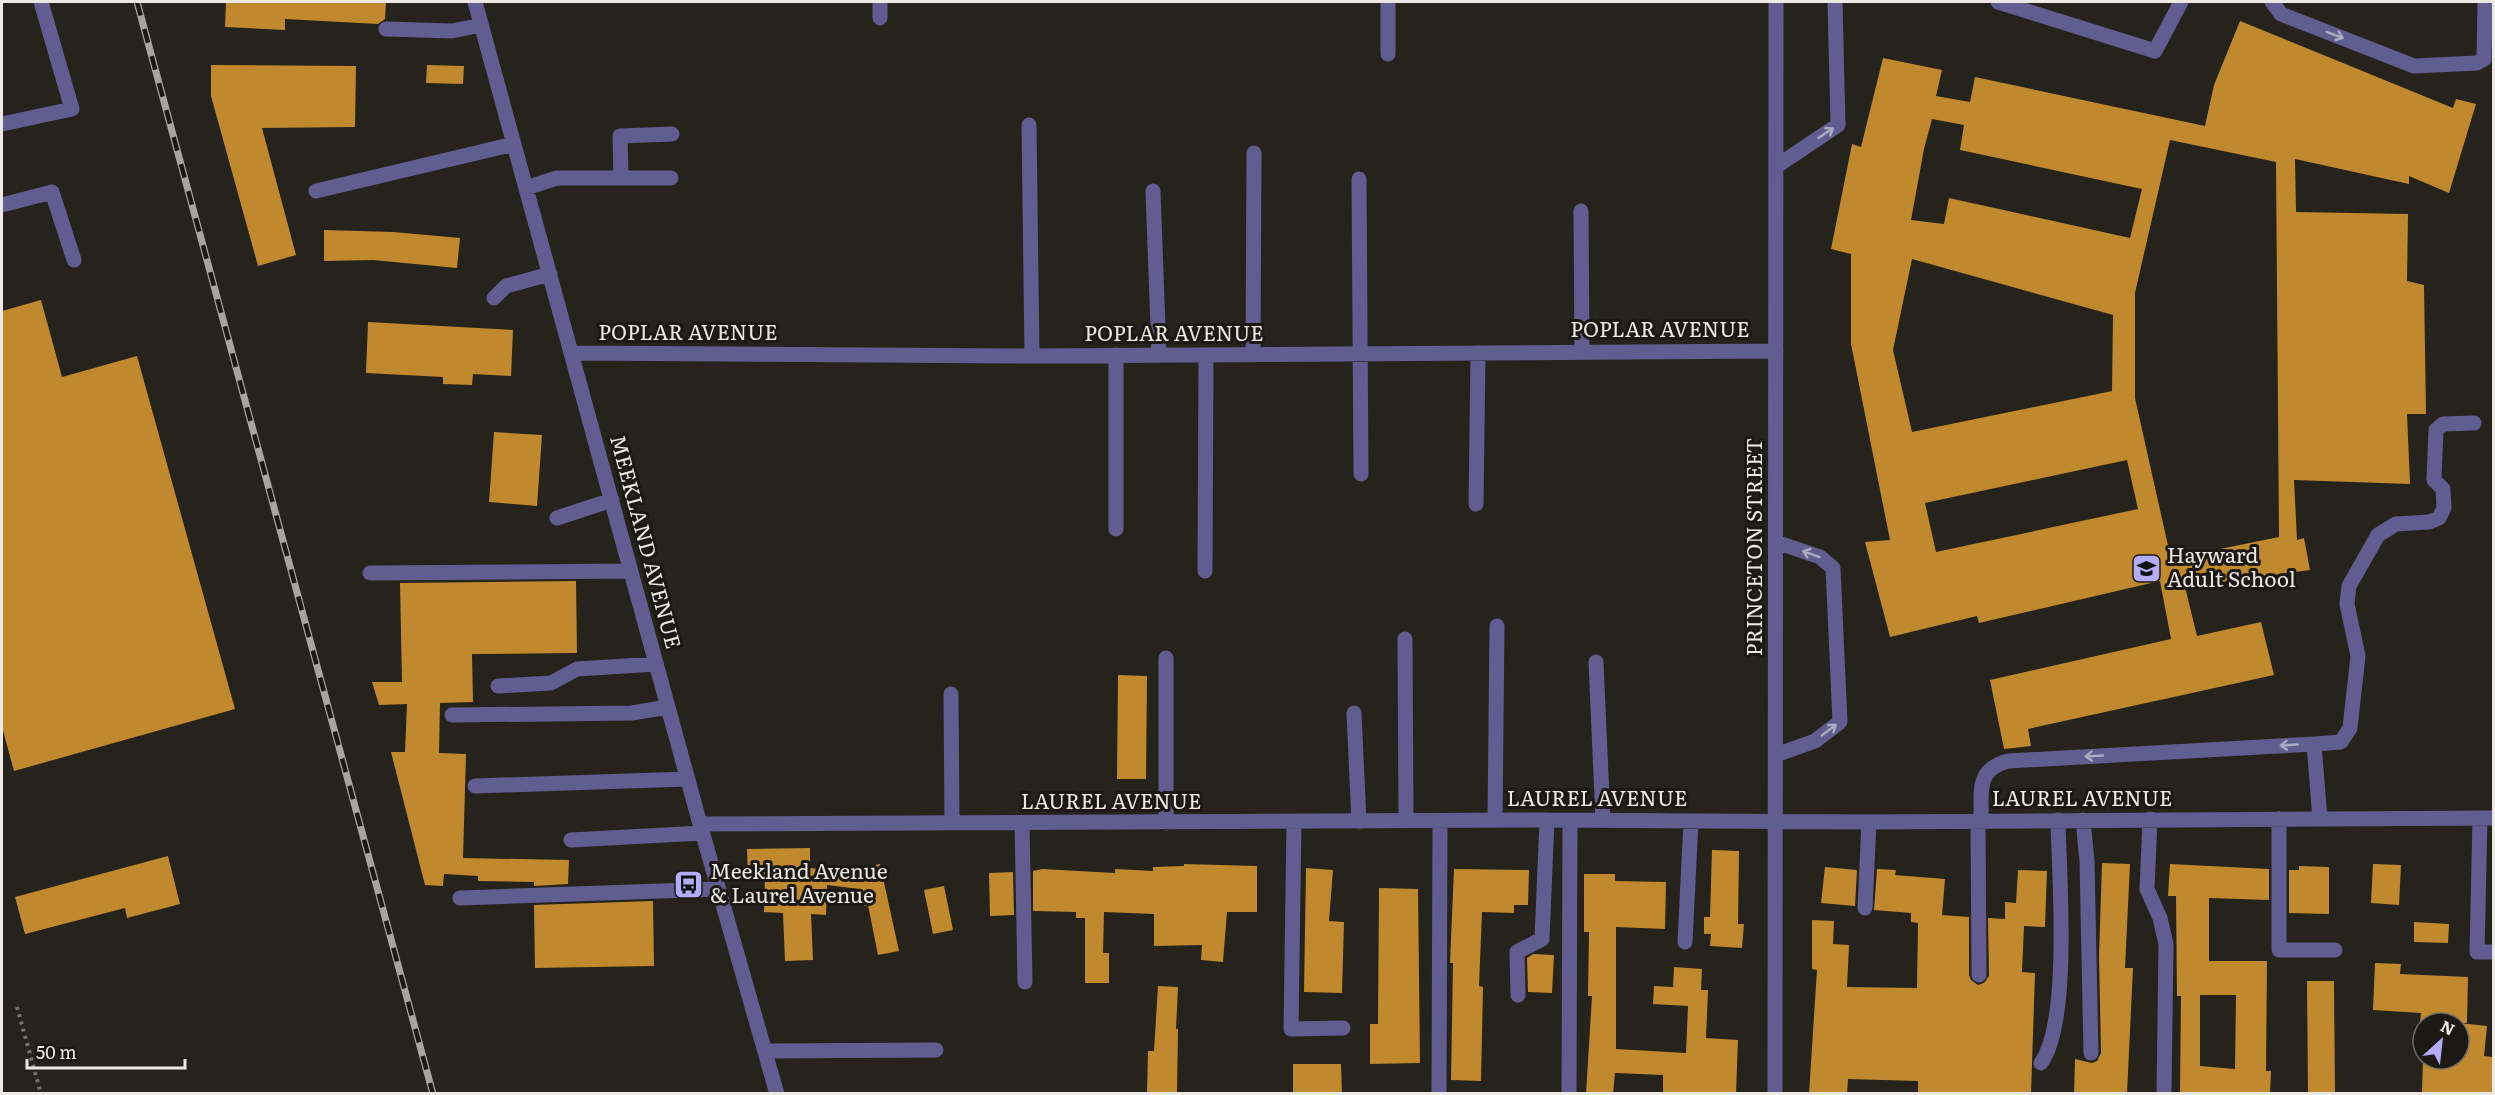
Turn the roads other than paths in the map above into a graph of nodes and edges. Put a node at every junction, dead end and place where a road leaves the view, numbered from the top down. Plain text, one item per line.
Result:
1 (40, 2) edge
2 (475, 2) edge
3 (880, 2) edge
4 (1388, 2) edge
5 (1776, 2) edge
6 (1835, 2) edge
7 (1998, 2) edge
8 (2181, 2) edge
9 (2484, 2) edge
10 (2276, 8) edge
11 (880, 18) dead end
12 (481, 25) junction
13 (386, 29) dead end
14 (1388, 54) dead end
15 (2, 124) edge
16 (1029, 125) dead end
17 (672, 135) dead end
18 (514, 144) junction
19 (1254, 153) dead end
20 (1777, 166) junction
21 (621, 178) junction
22 (671, 178) dead end
23 (1359, 180) dead end
24 (526, 188) junction
25 (1153, 190) dead end
26 (316, 191) dead end
27 (2, 205) edge
28 (1581, 211) dead end
29 (74, 260) dead end
30 (550, 274) junction
31 (494, 298) dead end
32 (1776, 351) junction
33 (1582, 352) junction
34 (571, 353) junction
35 (1478, 353) junction
36 (1253, 354) junction
37 (1362, 354) junction
38 (1116, 355) junction
39 (1159, 355) junction
40 (1206, 355) junction
41 (1032, 356) junction
42 (2474, 423) dead end
43 (1361, 474) dead end
44 (612, 500) junction
45 (1476, 504) dead end
46 (557, 518) dead end
47 (1116, 529) dead end
48 (1776, 542) junction
49 (631, 571) junction
50 (1205, 571) dead end
51 (370, 573) dead end
52 (1497, 626) dead end
53 (1405, 639) dead end
54 (1166, 658) dead end
55 (1596, 662) dead end
56 (656, 664) junction
57 (498, 686) dead end
58 (951, 694) dead end
59 (668, 707) junction
60 (1354, 713) dead end
61 (452, 715) dead end
62 (2314, 744) junction
63 (1776, 755) junction
64 (688, 779) junction
65 (475, 786) dead end
66 (2486, 818) edge
67 (2150, 819) junction
68 (2279, 819) junction
69 (2320, 819) junction
70 (1406, 820) junction
71 (1495, 820) junction
72 (1547, 820) junction
73 (1603, 820) junction
74 (1980, 820) junction
75 (2058, 820) junction
76 (2084, 820) junction
77 (1570, 821) junction
78 (1690, 821) junction
79 (1776, 821) junction
80 (1294, 822) junction
81 (1359, 822) junction
82 (1440, 822) junction
83 (1869, 822) junction
84 (1022, 823) junction
85 (1166, 823) junction
86 (952, 824) junction
87 (701, 829) junction
88 (571, 840) dead end
89 (718, 889) junction
90 (460, 898) dead end
91 (1865, 908) dead end
92 (1685, 942) dead end
93 (2335, 950) dead end
94 (2493, 952) edge
95 (1979, 975) dead end
96 (1025, 982) dead end
97 (1518, 995) dead end
98 (1343, 1028) dead end
99 (936, 1050) dead end
100 (765, 1051) junction
101 (2091, 1053) dead end
102 (2041, 1063) dead end
103 (1569, 1093) edge
104 (777, 1094) edge
105 (1439, 1094) edge
106 (1774, 1094) edge
107 (2164, 1094) edge

1 - 15 street
2 - 12 street, MEEKLAND AVENUE
3 - 11 street
4 - 14 street
5 - 20 street, PRINCETON STREET
20 -> 6 street
7 - 8 street
10 -> 9 street
12 - 13 street
12 - 18 street, MEEKLAND AVENUE
16 - 41 street
17 - 21 street
18 - 24 street, MEEKLAND AVENUE
18 - 26 street
19 - 36 street
20 - 32 street, PRINCETON STREET
21 - 22 street
21 - 24 street
23 - 37 street
24 - 30 street, MEEKLAND AVENUE
25 - 39 street
27 - 29 street
28 - 33 street
30 - 31 street
30 - 34 street, MEEKLAND AVENUE
32 - 33 street, POPLAR AVENUE
32 - 48 street, PRINCETON STREET
33 - 35 street, POPLAR AVENUE
34 - 41 street, POPLAR AVENUE
34 - 44 street, MEEKLAND AVENUE
35 - 37 street, POPLAR AVENUE
35 - 45 street
36 - 37 street, POPLAR AVENUE
36 - 40 street, POPLAR AVENUE
37 - 43 street
38 - 39 street, POPLAR AVENUE
38 - 41 street, POPLAR AVENUE
38 - 47 street
39 - 40 street, POPLAR AVENUE
40 - 50 street
42 - 62 street
44 - 46 street
44 - 49 street, MEEKLAND AVENUE
48 - 63 street, PRINCETON STREET
63 -> 48 street
49 - 51 street
49 - 56 street, MEEKLAND AVENUE
52 - 71 street
53 - 70 street
54 - 85 street
55 - 73 street
56 - 57 street
56 - 59 street, MEEKLAND AVENUE
58 - 86 street
59 - 61 street
59 - 64 street, MEEKLAND AVENUE
60 - 81 street
62 - 69 street
62 -> 74 street
63 - 79 street, PRINCETON STREET
64 - 65 street
64 - 87 street, MEEKLAND AVENUE
66 - 69 street, LAUREL AVENUE
66 - 94 street
67 - 68 street, LAUREL AVENUE
67 - 76 street, LAUREL AVENUE
67 - 107 street
68 - 69 street, LAUREL AVENUE
68 - 93 street
70 - 81 street, LAUREL AVENUE
70 - 82 street, LAUREL AVENUE
71 - 72 street, LAUREL AVENUE
71 - 82 street, LAUREL AVENUE
72 - 77 street, LAUREL AVENUE
72 - 97 street
73 - 77 street, LAUREL AVENUE
73 - 78 street, LAUREL AVENUE
74 - 75 street, LAUREL AVENUE
74 - 83 street, LAUREL AVENUE
74 - 95 street
75 - 76 street, LAUREL AVENUE
75 - 102 street
76 - 101 street
77 - 103 street
78 - 79 street, LAUREL AVENUE
78 - 92 street
79 - 83 street, LAUREL AVENUE
79 - 106 street, PRINCETON STREET
80 - 81 street, LAUREL AVENUE
80 - 85 street, LAUREL AVENUE
80 - 98 street
82 - 105 street
83 - 91 street
84 - 85 street, LAUREL AVENUE
84 - 86 street, LAUREL AVENUE
84 - 96 street
86 - 87 street, LAUREL AVENUE
87 - 88 street, LAUREL AVENUE
87 - 89 street, MEEKLAND AVENUE
89 - 90 street
89 - 100 street, MEEKLAND AVENUE
99 - 100 street
100 - 104 street, MEEKLAND AVENUE

